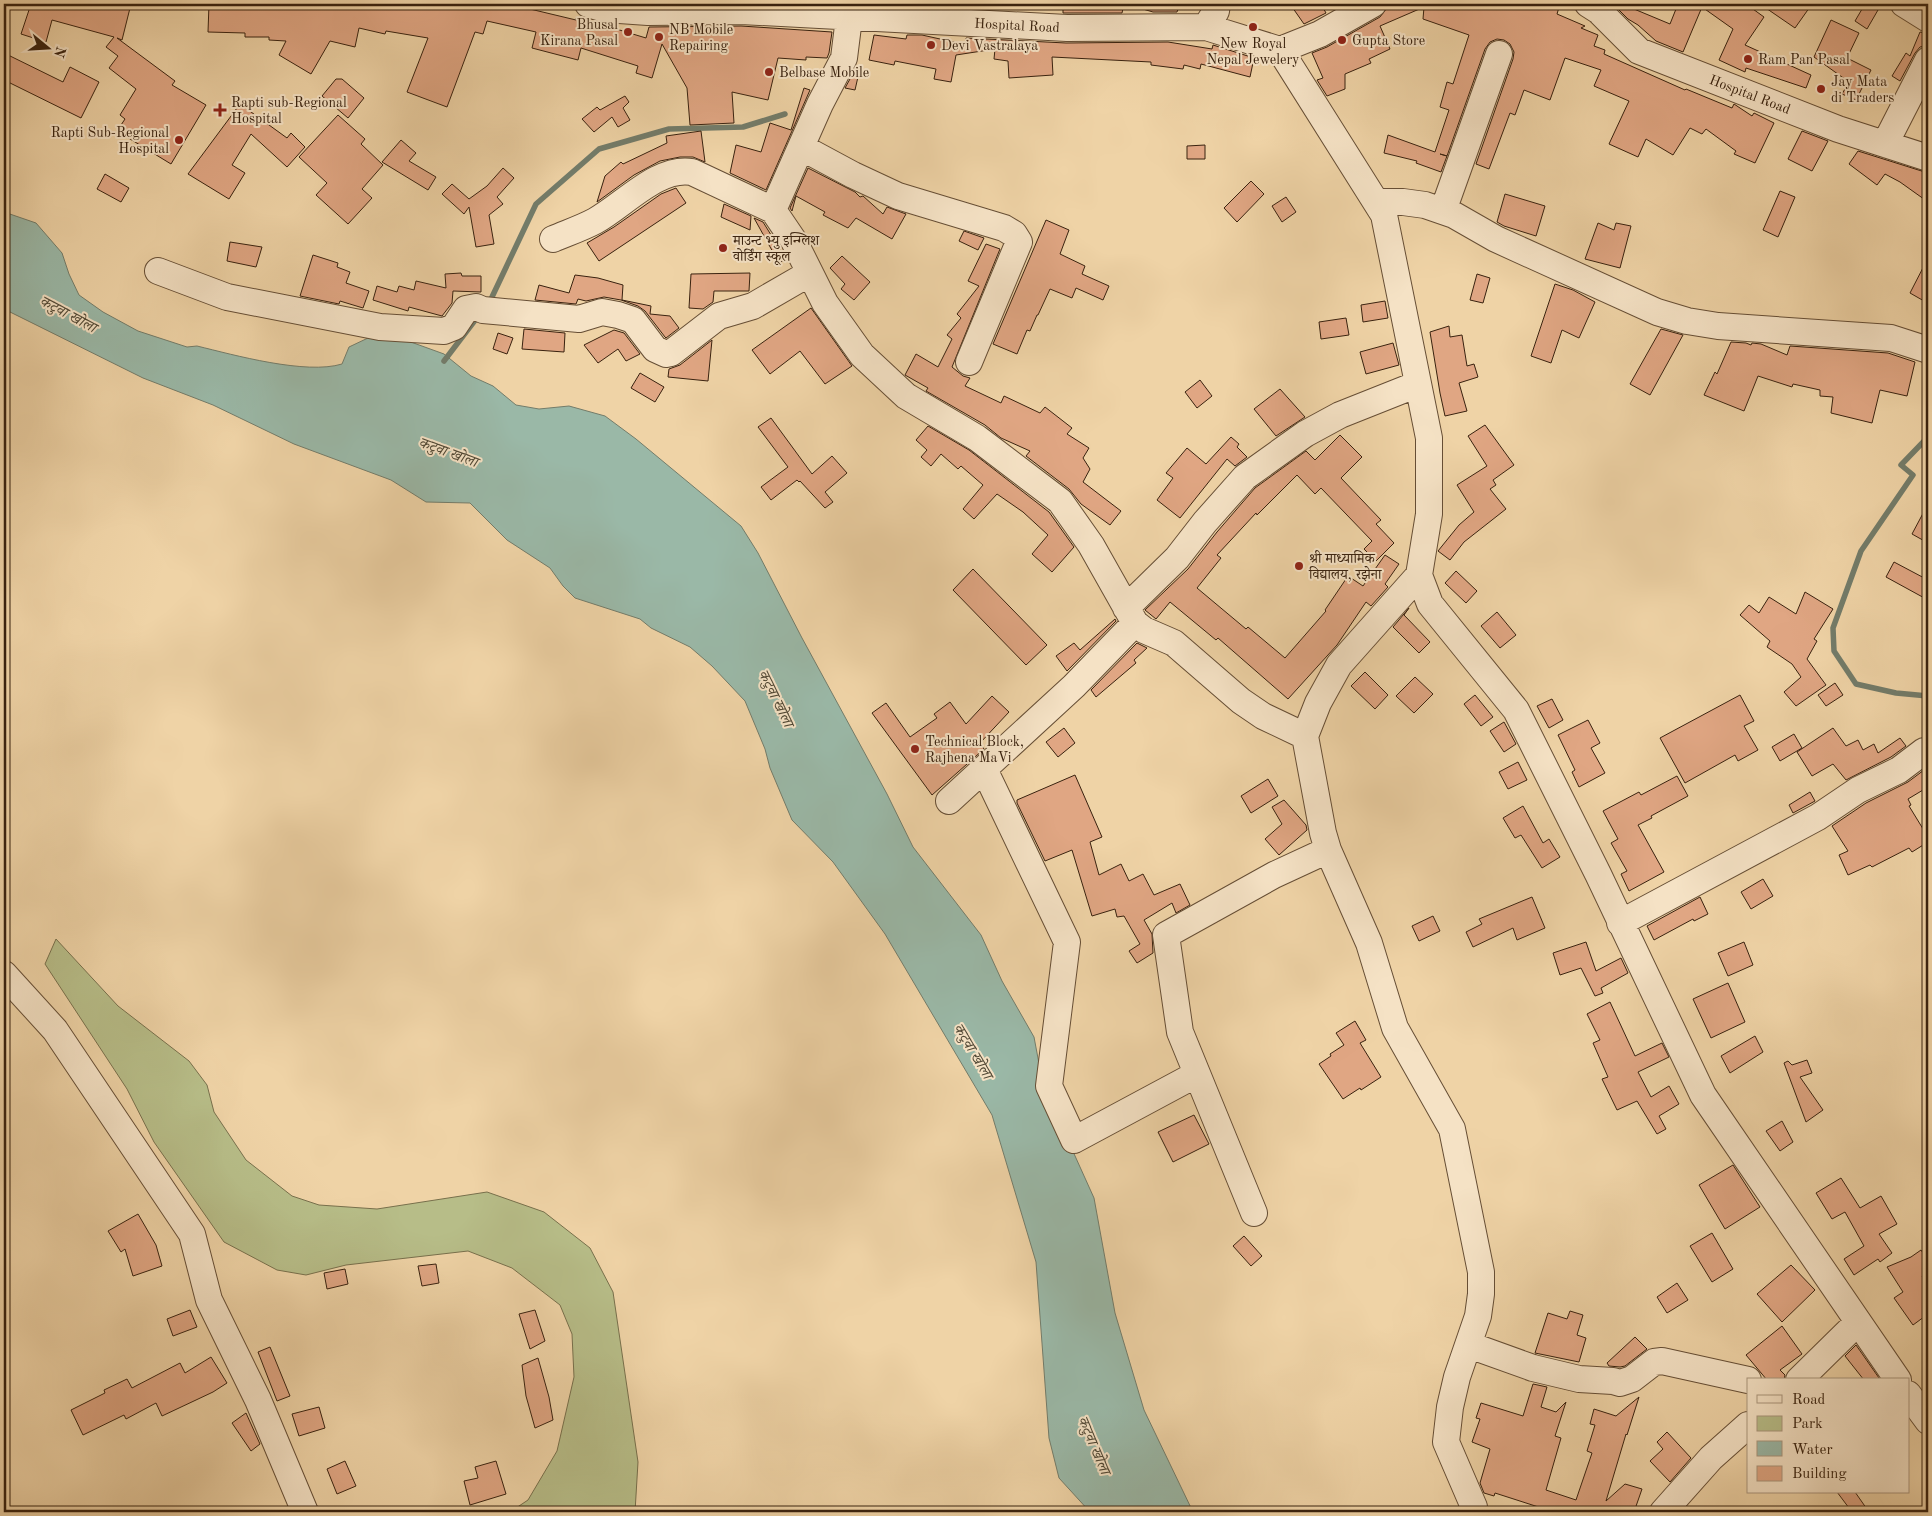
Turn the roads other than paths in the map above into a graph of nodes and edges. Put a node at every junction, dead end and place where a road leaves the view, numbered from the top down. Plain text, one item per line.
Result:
1 (588, 4) edge
2 (1217, 4) edge
3 (1372, 4) edge
4 (1904, 4) edge
5 (1596, 6) edge
6 (991, 14) edge
7 (849, 18) junction
8 (1928, 19) edge
9 (1206, 27) junction
10 (1280, 50) junction
11 (1499, 54) dead end
12 (1928, 60) edge
13 (1885, 144) junction
14 (801, 147) junction
15 (1928, 158) edge
16 (1380, 208) junction
17 (773, 210) junction
18 (1448, 213) junction
19 (553, 239) dead end
20 (158, 271) dead end
21 (810, 272) junction
22 (1928, 350) edge
23 (968, 362) dead end
24 (1418, 384) junction
25 (1419, 575) junction
26 (1130, 616) junction
27 (1305, 736) junction
28 (1924, 751) dead end
29 (984, 769) junction
30 (949, 801) dead end
31 (1328, 850) junction
32 (1620, 923) junction
33 (4, 974) edge
34 (1197, 1074) junction
35 (1254, 1213) dead end
36 (1858, 1322) junction
37 (1469, 1346) junction
38 (1801, 1378) edge
39 (1897, 1378) edge
40 (1747, 1380) edge
41 (1910, 1397) edge
42 (1928, 1421) edge
43 (1747, 1426) edge
44 (305, 1512) edge
45 (1474, 1512) edge
46 (1663, 1512) edge

1 - 7 street, Hospital Road
2 - 9 street
3 - 10 street
4 - 8 street
5 - 13 street, Hospital Road
6 - 7 street, Hospital Road
6 - 9 street, Hospital Road
7 - 14 street
9 - 10 street, Hospital Road
10 - 16 street
11 - 18 street
12 - 13 street
13 - 15 street, Hospital Road
14 - 17 street
14 - 23 street
16 - 18 street
16 - 24 street
17 - 19 street
17 - 21 street
18 - 22 street
20 - 21 street
21 - 26 street
24 - 25 street
24 - 26 street
25 - 27 street
25 - 32 street
26 - 27 street
26 - 29 street
27 - 31 street
28 - 32 street
29 - 30 street
29 - 34 street
31 - 34 street
31 - 37 street
32 - 36 street
33 - 44 street
34 - 35 street
36 - 38 street
36 - 39 street
37 - 40 street
37 - 45 street
41 - 42 street
43 - 46 street

